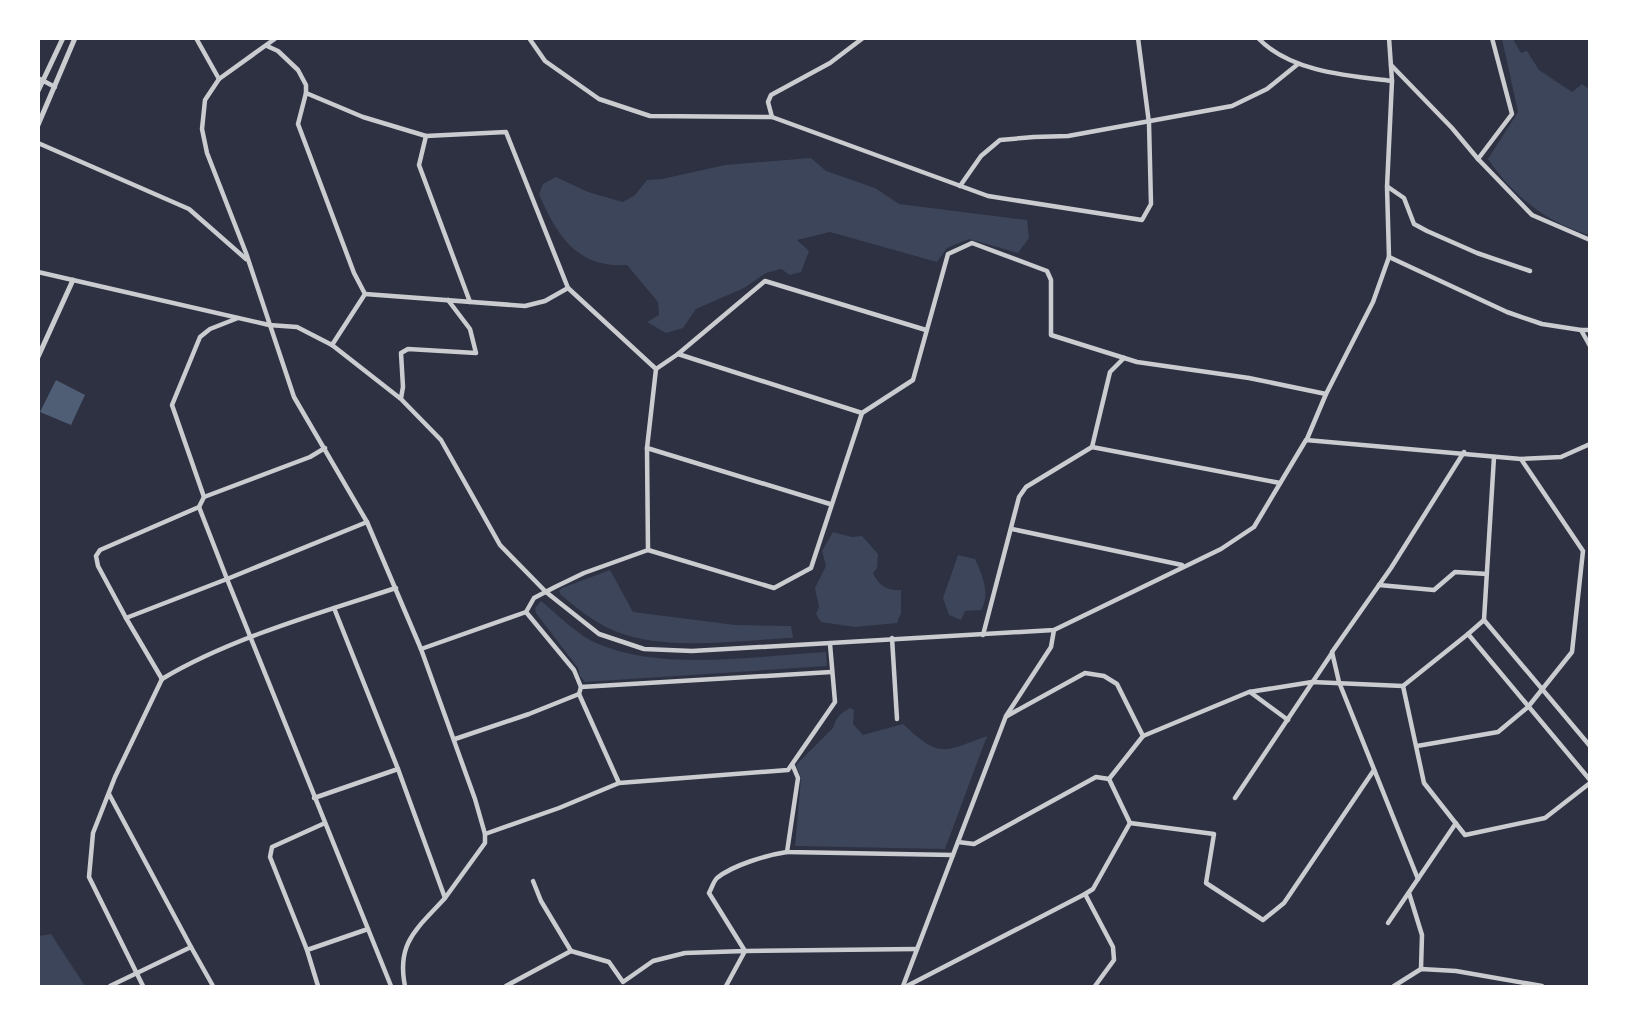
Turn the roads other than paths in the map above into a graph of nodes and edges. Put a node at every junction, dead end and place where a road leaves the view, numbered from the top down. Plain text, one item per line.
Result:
1 (63, 38) edge
2 (75, 38) edge
3 (196, 38) edge
4 (276, 38) edge
5 (529, 38) edge
6 (863, 38) edge
7 (1138, 38) edge
8 (1258, 38) edge
9 (1389, 38) edge
10 (1492, 38) edge
11 (267, 46) junction
12 (1298, 64) junction
13 (1391, 65) junction
14 (41, 79) edge
15 (219, 79) junction
16 (1392, 82) junction
17 (56, 87) junction
18 (38, 90) edge
19 (306, 93) junction
20 (772, 117) junction
21 (1149, 122) junction
22 (38, 125) edge
23 (426, 136) junction
24 (38, 143) edge
25 (1478, 159) junction
26 (960, 186) junction
27 (1387, 187) junction
28 (1590, 240) edge
29 (1389, 257) junction
30 (248, 261) junction
31 (1530, 271) dead end
32 (38, 272) edge
33 (74, 280) junction
34 (568, 288) junction
35 (365, 294) junction
36 (448, 300) junction
37 (470, 302) junction
38 (239, 317) junction
39 (269, 325) junction
40 (926, 330) junction
41 (1581, 330) junction
42 (1590, 330) edge
43 (332, 345) junction
44 (1590, 346) edge
45 (678, 354) junction
46 (38, 357) edge
47 (1124, 358) junction
48 (656, 369) junction
49 (1326, 394) junction
50 (401, 399) junction
51 (862, 413) junction
52 (1306, 440) junction
53 (647, 447) junction
54 (1092, 447) junction
55 (1589, 447) edge
56 (325, 448) junction
57 (1464, 452) junction
58 (1494, 457) junction
59 (1521, 459) junction
60 (1280, 483) junction
61 (204, 497) junction
62 (830, 504) junction
63 (200, 507) junction
64 (367, 522) junction
65 (1012, 529) junction
66 (648, 550) junction
67 (1583, 551) junction
68 (1590, 552) edge
69 (1184, 565) junction
70 (1488, 574) junction
71 (228, 579) junction
72 (1379, 585) junction
73 (396, 588) junction
74 (546, 592) junction
75 (334, 608) junction
76 (526, 612) junction
77 (127, 618) junction
78 (1484, 620) junction
79 (1054, 630) junction
80 (1468, 634) junction
81 (983, 635) junction
82 (251, 638) junction
83 (892, 638) junction
84 (830, 644) junction
85 (422, 649) junction
86 (1332, 652) junction
87 (831, 672) junction
88 (162, 679) junction
89 (1312, 682) junction
90 (1339, 682) junction
91 (1403, 686) junction
92 (581, 687) junction
93 (1544, 690) junction
94 (1249, 692) junction
95 (579, 694) junction
96 (1528, 706) junction
97 (1006, 716) junction
98 (897, 719) dead end
99 (1288, 720) junction
100 (1143, 736) junction
101 (455, 739) junction
102 (1417, 746) junction
103 (1590, 746) edge
104 (793, 766) junction
105 (398, 769) junction
106 (1374, 771) junction
107 (1109, 779) junction
108 (1590, 782) edge
109 (619, 783) junction
110 (108, 794) junction
111 (314, 798) junction
112 (1235, 798) dead end
113 (1130, 822) junction
114 (325, 823) junction
115 (1456, 823) junction
116 (485, 834) junction
117 (958, 842) junction
118 (787, 852) junction
119 (953, 855) junction
120 (1418, 879) junction
121 (533, 881) dead end
122 (1409, 893) junction
123 (1085, 894) junction
124 (445, 898) junction
125 (1388, 923) dead end
126 (368, 929) junction
127 (191, 947) junction
128 (307, 950) junction
129 (917, 950) junction
130 (571, 951) junction
131 (745, 951) junction
132 (1421, 969) junction
133 (136, 974) junction
134 (624, 984) edge
135 (110, 986) edge
136 (144, 986) edge
137 (213, 986) edge
138 (318, 986) edge
139 (391, 986) edge
140 (405, 986) edge
141 (506, 986) edge
142 (726, 986) edge
143 (905, 986) edge
144 (1095, 986) edge
145 (1394, 986) edge
146 (1542, 986) edge

1 - 14 street
2 - 17 street
3 - 15 street
4 - 11 street
5 - 20 street
6 - 20 street
7 - 21 street
8 - 12 street
9 - 13 street
10 - 25 street
11 - 15 street
11 - 19 street
12 - 16 street
12 - 21 street
13 - 16 street
13 - 25 street
14 - 17 street
14 - 18 street
15 - 30 street
16 - 27 street
17 - 22 street
19 - 23 street
19 - 35 street
20 - 26 street
21 - 26 street
21 - 26 street
23 - 34 street
23 - 37 street
24 - 30 street
25 - 28 street
27 - 29 street
27 - 31 street
29 - 41 street
29 - 49 street
30 - 39 street
32 - 33 street
33 - 38 street
33 - 46 street
34 - 37 street
34 - 48 street
35 - 36 street
35 - 43 street
36 - 37 street
36 - 50 street
38 - 39 street
38 - 61 street
39 - 43 street
39 - 56 street
40 - 45 street
40 - 47 street
40 - 51 street
41 - 42 street
41 - 44 street
43 - 50 street
45 - 48 street
45 - 51 street
47 - 49 street
47 - 54 street
48 - 53 street
49 - 52 street
50 - 74 street
51 - 62 street
52 - 57 street
52 - 60 street
53 - 62 street
53 - 66 street
54 - 60 street
54 - 65 street
55 - 59 street
56 - 61 street
56 - 64 street
57 - 58 street
57 - 72 street
58 - 59 street
58 - 70 street
59 - 67 street
60 - 69 street
61 - 63 street
62 - 66 street
63 - 71 street
63 - 77 street
64 - 71 street
64 - 73 street
65 - 69 street
65 - 81 street
66 - 74 street
67 - 68 street
67 - 93 street
69 - 79 street
70 - 72 street
70 - 78 street
71 - 77 street
71 - 82 street
72 - 86 street
73 - 75 street
73 - 85 street
74 - 76 street
74 - 84 street
75 - 82 street
75 - 105 street
76 - 85 street
76 - 92 street
77 - 88 street
78 - 80 street
78 - 93 street
79 - 81 street
79 - 97 street
80 - 91 street
80 - 96 street
81 - 83 street
82 - 88 street
82 - 111 street
83 - 84 street
83 - 98 street
84 - 87 street
85 - 101 street
86 - 89 street
86 - 90 street
87 - 92 street
87 - 104 street
88 - 110 street
89 - 90 street
89 - 94 street
89 - 99 street
90 - 91 street
90 - 106 street
91 - 102 street
92 - 95 street
93 - 96 street
93 - 103 street
94 - 99 street
94 - 100 street
95 - 101 street
95 - 109 street
96 - 102 street
96 - 108 street
97 - 100 street
97 - 117 street
99 - 112 street
100 - 107 street
101 - 116 street
102 - 115 street
104 - 109 street
104 - 118 street
105 - 111 street
105 - 124 street
106 - 113 street
106 - 120 street
107 - 113 street
107 - 117 street
108 - 115 street
109 - 116 street
110 - 127 street
110 - 133 street
111 - 114 street
113 - 123 street
114 - 126 street
114 - 128 street
115 - 120 street
116 - 124 street
117 - 119 street
118 - 119 street
118 - 131 street
119 - 129 street
120 - 122 street
121 - 130 street
122 - 125 street
122 - 132 street
123 - 143 street
123 - 144 street
124 - 140 street
126 - 128 street
126 - 139 street
127 - 133 street
127 - 137 street
128 - 138 street
129 - 131 street
129 - 143 street
130 - 134 street
130 - 141 street
131 - 134 street
131 - 142 street
132 - 145 street
132 - 146 street
133 - 135 street
133 - 136 street

